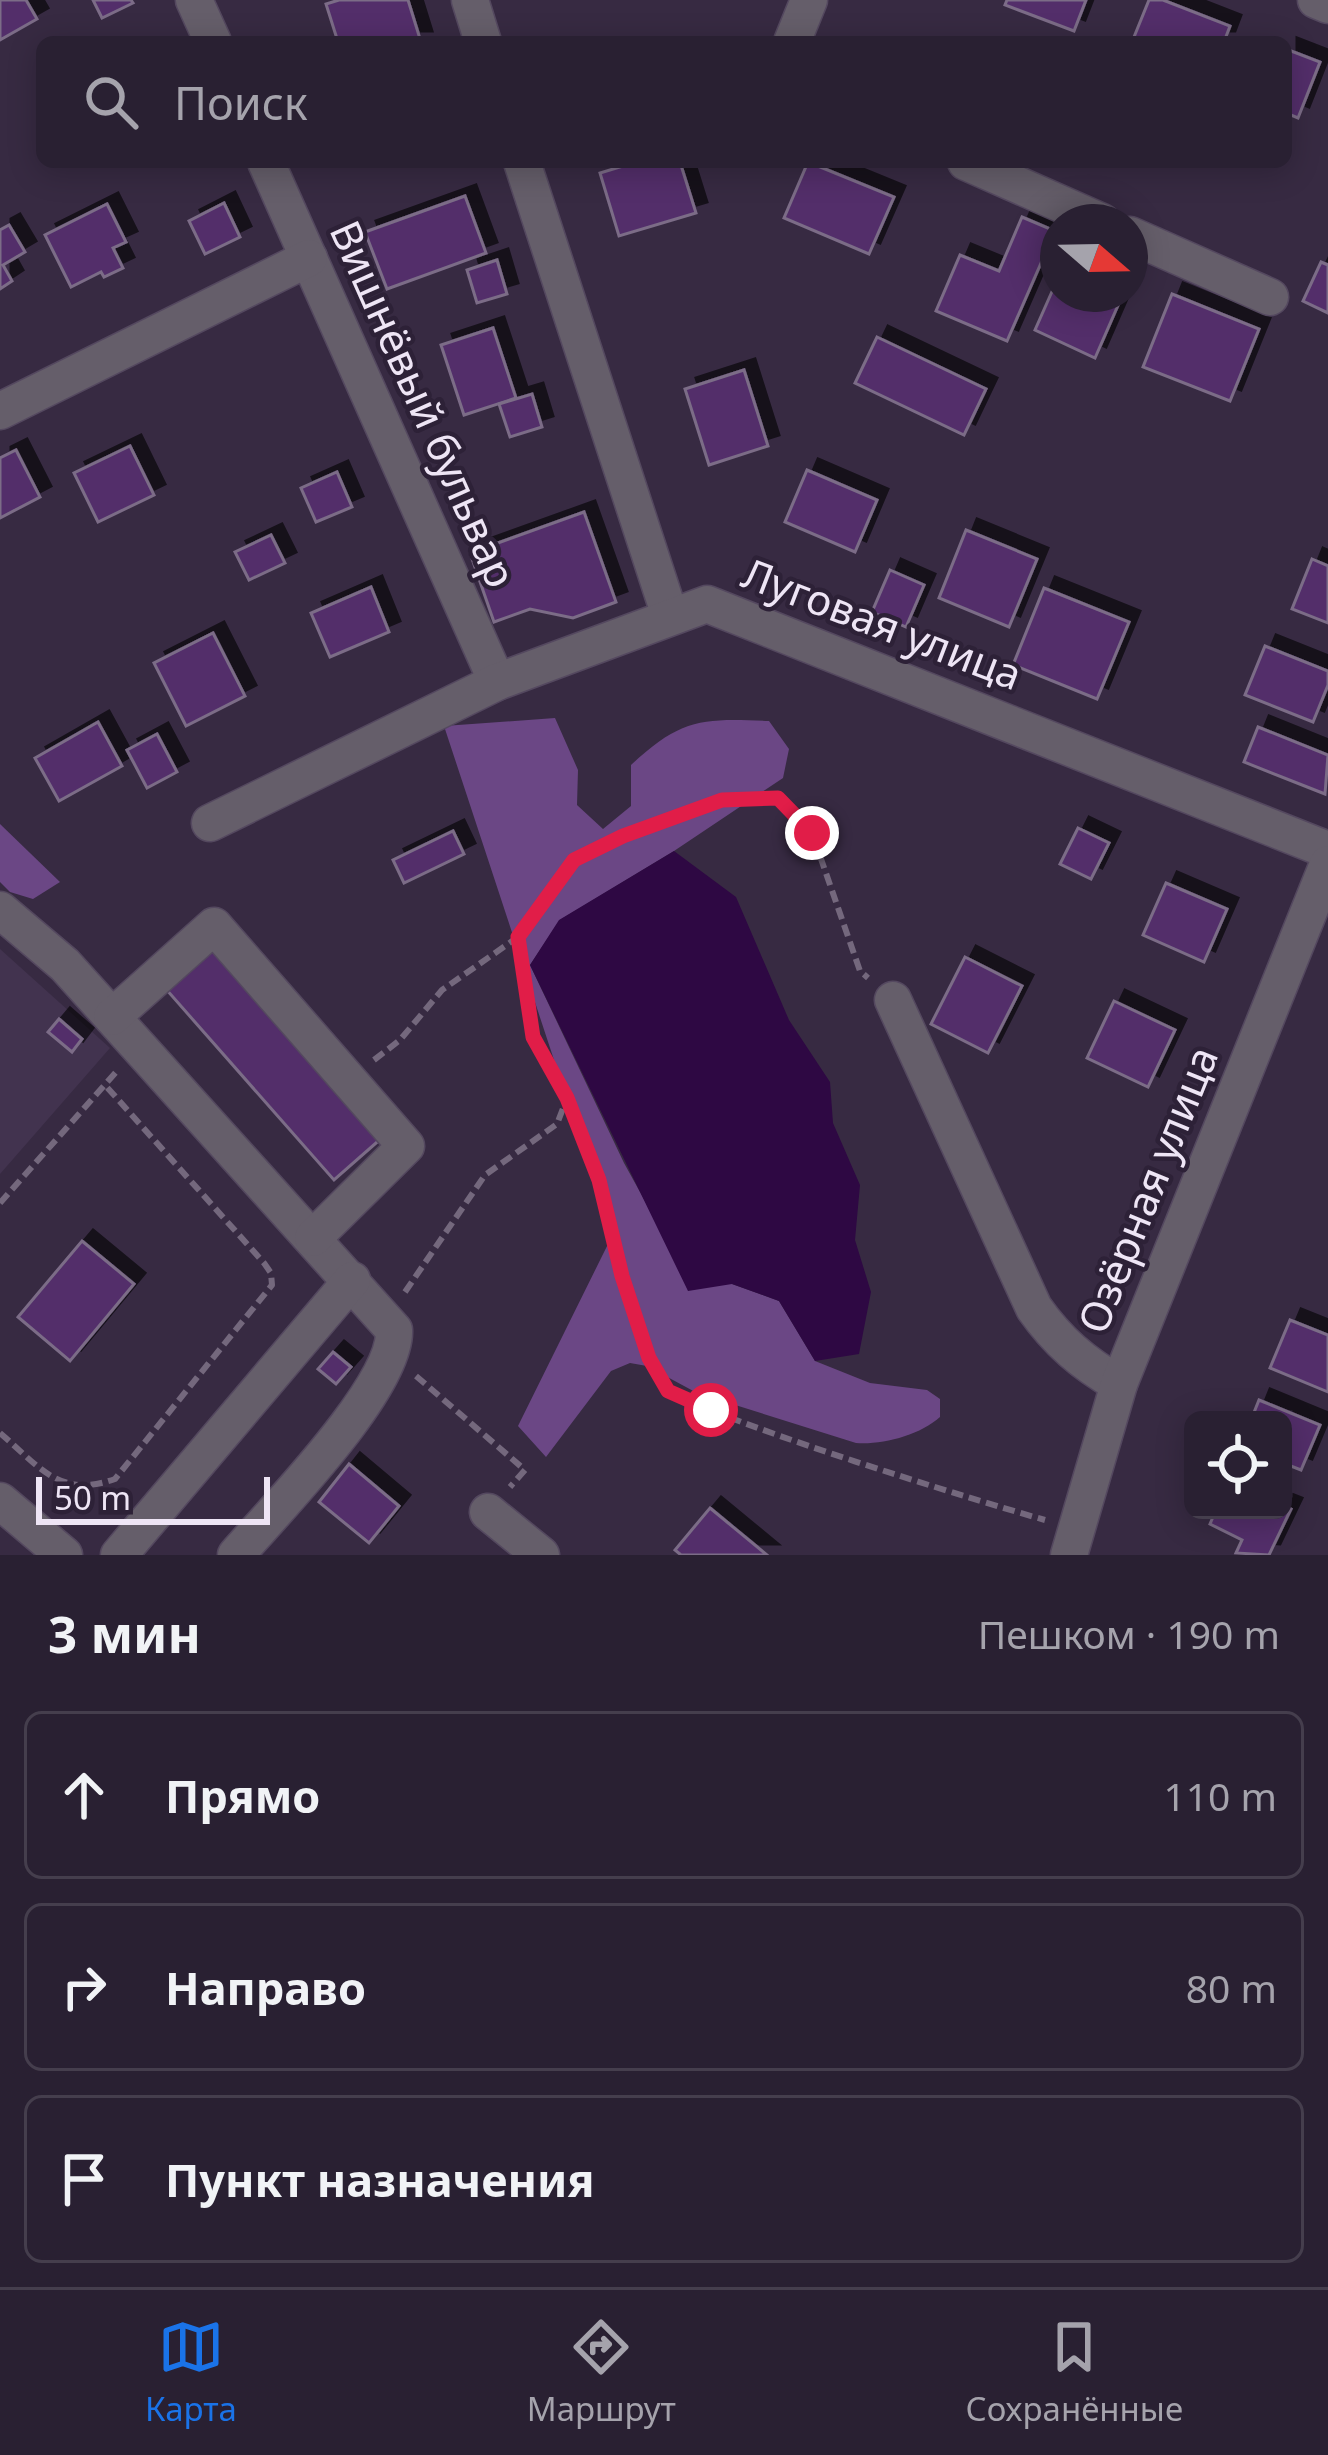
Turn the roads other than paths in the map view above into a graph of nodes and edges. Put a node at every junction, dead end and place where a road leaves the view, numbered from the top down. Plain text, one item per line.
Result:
1 (194, 0) edge
2 (470, 0) edge
3 (809, 0) edge
4 (1316, 0) edge
5 (1328, 5) edge
6 (210, 36) edge
7 (481, 36) edge
8 (794, 36) edge
9 (269, 168) edge
10 (524, 168) edge
11 (980, 168) edge
12 (1061, 204) edge
13 (1148, 243) edge
14 (309, 258) junction
15 (1270, 296) dead end
16 (0, 411) edge
17 (670, 616) junction
18 (496, 682) junction
19 (210, 823) dead end
20 (1328, 850) edge
21 (1328, 864) edge
22 (0, 910) edge
23 (893, 1000) road end
24 (112, 1017) junction
25 (313, 1238) junction
26 (352, 1280) junction
27 (1119, 1384) junction
28 (0, 1501) edge
29 (488, 1512) dead end
30 (1072, 1542) edge
31 (64, 1555) edge
32 (119, 1555) edge
33 (236, 1555) edge
34 (541, 1555) edge

1 - 6 street
2 - 7 street
3 - 8 street
4 - 5 street
9 - 14 street, Вишнёвый бульвар
10 - 17 street
11 - 12 street
13 - 15 street
14 - 16 street
14 - 18 street, Вишнёвый бульвар
17 - 18 street, Луговая улица
17 - 20 street, Луговая улица
18 - 19 street, Луговая улица
21 - 27 street, Озёрная улица
22 - 24 street
23 - 27 street
24 - 25 street
24 - 25 street
25 - 26 street
26 - 32 street
26 - 33 street
27 - 30 street, Озёрная улица
28 - 31 street
29 - 34 street

